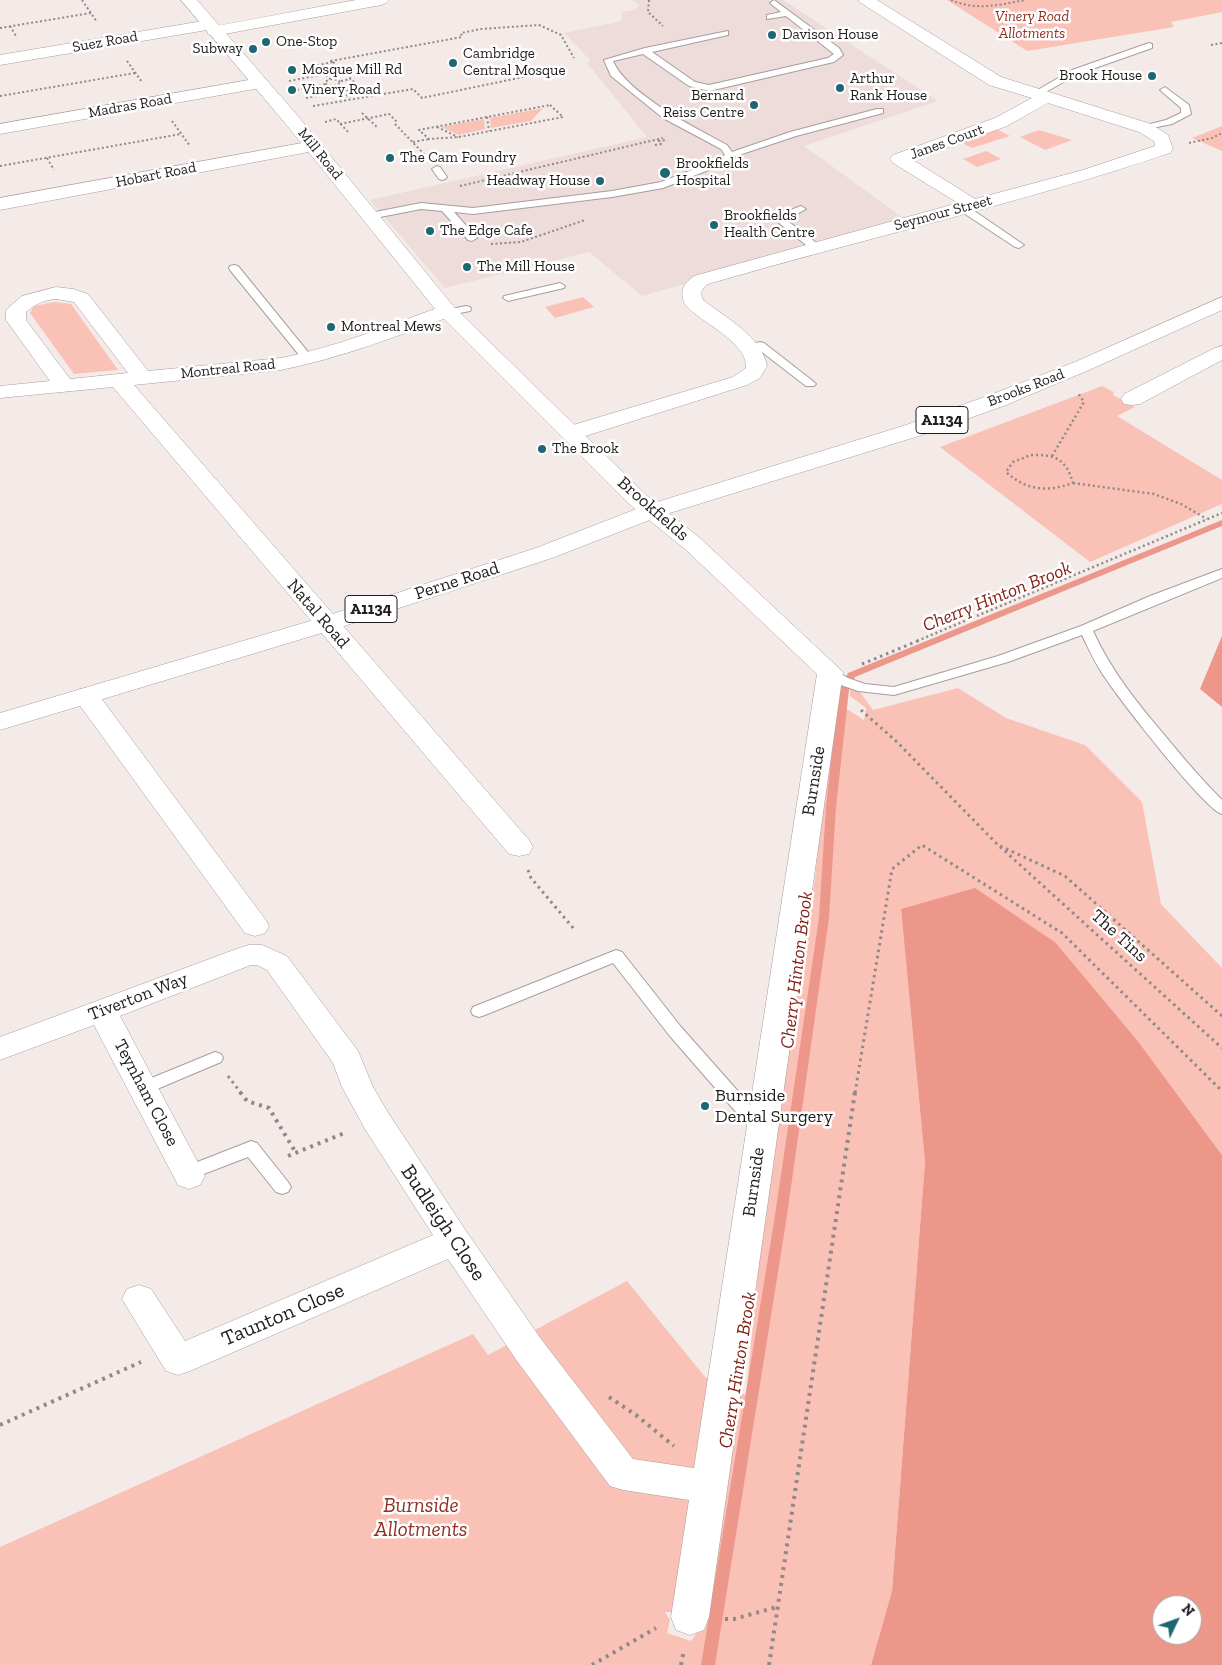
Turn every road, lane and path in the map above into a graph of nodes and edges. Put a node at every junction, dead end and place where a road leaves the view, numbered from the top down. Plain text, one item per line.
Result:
1 (189, 0) edge
2 (381, 0) edge
3 (649, 0) edge
4 (866, 0) edge
5 (951, 0) edge
6 (1025, 0) edge
7 (355, 2) edge
8 (774, 3) dead end
9 (91, 13) dead end
10 (788, 13) junction
11 (770, 17) dead end
12 (0, 28) edge
13 (212, 28) junction
14 (725, 33) dead end
15 (686, 42) junction
16 (1222, 42) edge
17 (1211, 44) dead end
18 (1149, 46) dead end
19 (645, 51) junction
20 (574, 58) dead end
21 (0, 60) edge
22 (333, 62) junction
23 (316, 66) junction
24 (304, 68) dead end
25 (135, 72) dead end
26 (334, 72) dead end
27 (532, 72) dead end
28 (324, 74) junction
29 (285, 76) dead end
30 (330, 79) junction
31 (351, 79) junction
32 (289, 81) junction
33 (341, 81) junction
34 (260, 83) junction
35 (326, 84) junction
36 (336, 85) junction
37 (353, 89) dead end
38 (298, 90) junction
39 (1165, 90) dead end
40 (342, 91) junction
41 (301, 93) dead end
42 (368, 95) junction
43 (0, 96) edge
44 (1040, 96) junction
45 (350, 99) junction
46 (880, 111) dead end
47 (362, 113) dead end
48 (487, 117) junction
49 (368, 118) junction
50 (317, 123) dead end
51 (340, 124) junction
52 (681, 124) junction
53 (436, 126) junction
54 (0, 128) edge
55 (377, 128) dead end
56 (1145, 128) junction
57 (489, 131) junction
58 (349, 133) dead end
59 (1222, 133) edge
60 (181, 134) dead end
61 (459, 137) junction
62 (429, 139) junction
63 (412, 142) junction
64 (313, 146) junction
65 (1164, 149) junction
66 (730, 155) junction
67 (0, 166) edge
68 (439, 173) dead end
69 (456, 187) dead end
70 (0, 204) edge
71 (968, 206) junction
72 (446, 209) junction
73 (802, 209) dead end
74 (370, 216) junction
75 (472, 238) dead end
76 (1019, 245) dead end
77 (815, 247) junction
78 (234, 268) dead end
79 (560, 286) dead end
80 (508, 298) dead end
81 (1222, 303) edge
82 (454, 311) junction
83 (749, 347) junction
84 (1222, 352) edge
85 (308, 359) junction
86 (142, 378) junction
87 (118, 380) junction
88 (810, 384) dead end
89 (65, 386) junction
90 (0, 392) edge
91 (1077, 393) dead end
92 (1132, 398) dead end
93 (571, 433) junction
94 (1052, 456) junction
95 (1073, 483) junction
96 (652, 511) junction
97 (1222, 513) edge
98 (1207, 519) junction
99 (1222, 573) edge
100 (326, 624) junction
101 (1086, 629) junction
102 (834, 680) junction
103 (86, 696) junction
104 (862, 711) dead end
105 (0, 722) edge
106 (1222, 809) edge
107 (997, 844) junction
108 (519, 847) joint
109 (256, 926) dead end
110 (574, 929) dead end
111 (277, 963) joint
112 (102, 1011) junction
113 (479, 1012) dead end
114 (1222, 1016) edge
115 (1222, 1048) edge
116 (0, 1049) edge
117 (215, 1058) joint
118 (143, 1089) junction
119 (1222, 1091) edge
120 (376, 1120) junction
121 (762, 1130) junction
122 (296, 1153) junction
123 (266, 1167) junction
124 (188, 1175) joint
125 (282, 1187) dead end
126 (454, 1241) junction
127 (139, 1299) dead end
128 (171, 1348) junction
129 (607, 1396) dead end
130 (0, 1425) edge
131 (710, 1487) junction
132 (777, 1607) junction
133 (690, 1617) joint
134 (734, 1619) dead end
135 (592, 1665) edge
136 (769, 1665) edge

1 - 13 street, Mill Road
2 - 7 street
3 - 15 path
4 - 44 street
5 - 6 path
7 - 13 street
8 - 10 lane
9 - 12 path
10 - 11 lane
10 - 19 lane
13 - 21 street, Suez Road
13 - 34 street, Mill Road
14 - 15 lane
15 - 19 lane
16 - 17 path
18 - 44 lane
19 - 52 lane
20 - 22 path
22 - 23 path
22 - 31 path
23 - 24 path
23 - 28 path
25 - 43 path
26 - 28 path
27 - 42 path
28 - 30 path
28 - 32 path
29 - 32 path
30 - 33 path
30 - 35 path
31 - 33 path
31 - 42 path
32 - 38 path
33 - 36 path
34 - 54 street, Madras Road
34 - 64 street, Mill Road
35 - 36 path
35 - 38 path
36 - 40 path
37 - 40 path
38 - 41 path
39 - 56 lane
40 - 45 path
40 - 45 path
42 - 45 path
44 - 56 street
44 - 71 street, Janes Court
46 - 66 lane
47 - 49 path
48 - 53 path
48 - 57 path
48 - 57 path
49 - 51 path
49 - 55 path
49 - 63 path
50 - 51 path
51 - 58 path
52 - 66 lane
52 - 69 path
53 - 61 path
53 - 62 path
56 - 65 street
57 - 61 path
59 - 65 path
60 - 67 path
61 - 62 path
62 - 63 path
63 - 68 path
64 - 70 street, Hobart Road
64 - 74 street, Mill Road
65 - 71 street, Seymour Street
66 - 72 lane
71 - 76 lane
71 - 77 street, Seymour Street
72 - 74 lane
72 - 75 lane
73 - 77 lane
74 - 82 street, Mill Road
77 - 83 street, Seymour Street
78 - 85 lane
79 - 80 lane
81 - 96 street, Brooks Road / A1134
82 - 85 street, Montreal Road
82 - 93 street, Brookfields
83 - 88 lane
83 - 93 street
84 - 92 street
85 - 86 street, Montreal Road
86 - 87 street, Montreal Road
86 - 89 street
87 - 89 street, Montreal Road
87 - 100 street, Natal Road
89 - 90 street, Montreal Road
91 - 94 path
93 - 96 street, Brookfields
94 - 95 path
94 - 95 path
95 - 98 path
96 - 100 street, Perne Road / A1134
96 - 102 street, Brookfields
97 - 98 path
98 - 102 path
99 - 101 lane
100 - 103 street, Perne Road / A1134
100 - 108 street, Natal Road
101 - 102 lane
101 - 106 lane
102 - 121 street, Burnside
103 - 105 street, Perne Road / A1134
103 - 109 street
104 - 107 path, The Tins
107 - 114 path, The Tins
107 - 115 path, The Tins
108 - 110 path
111 - 112 street, Tiverton Way
111 - 120 street, Budleigh Close
112 - 116 street, Tiverton Way
112 - 118 street, Teynham Close
113 - 121 lane
117 - 118 lane
117 - 122 path
118 - 124 street, Teynham Close
119 - 132 path
120 - 122 path
120 - 126 street, Budleigh Close
121 - 131 street, Burnside
122 - 123 path
123 - 124 lane
123 - 125 lane
126 - 128 street, Taunton Close
126 - 131 street, Budleigh Close
127 - 128 street
128 - 130 path
129 - 131 path
131 - 133 street, Burnside
132 - 134 path
132 - 136 path
133 - 135 path

